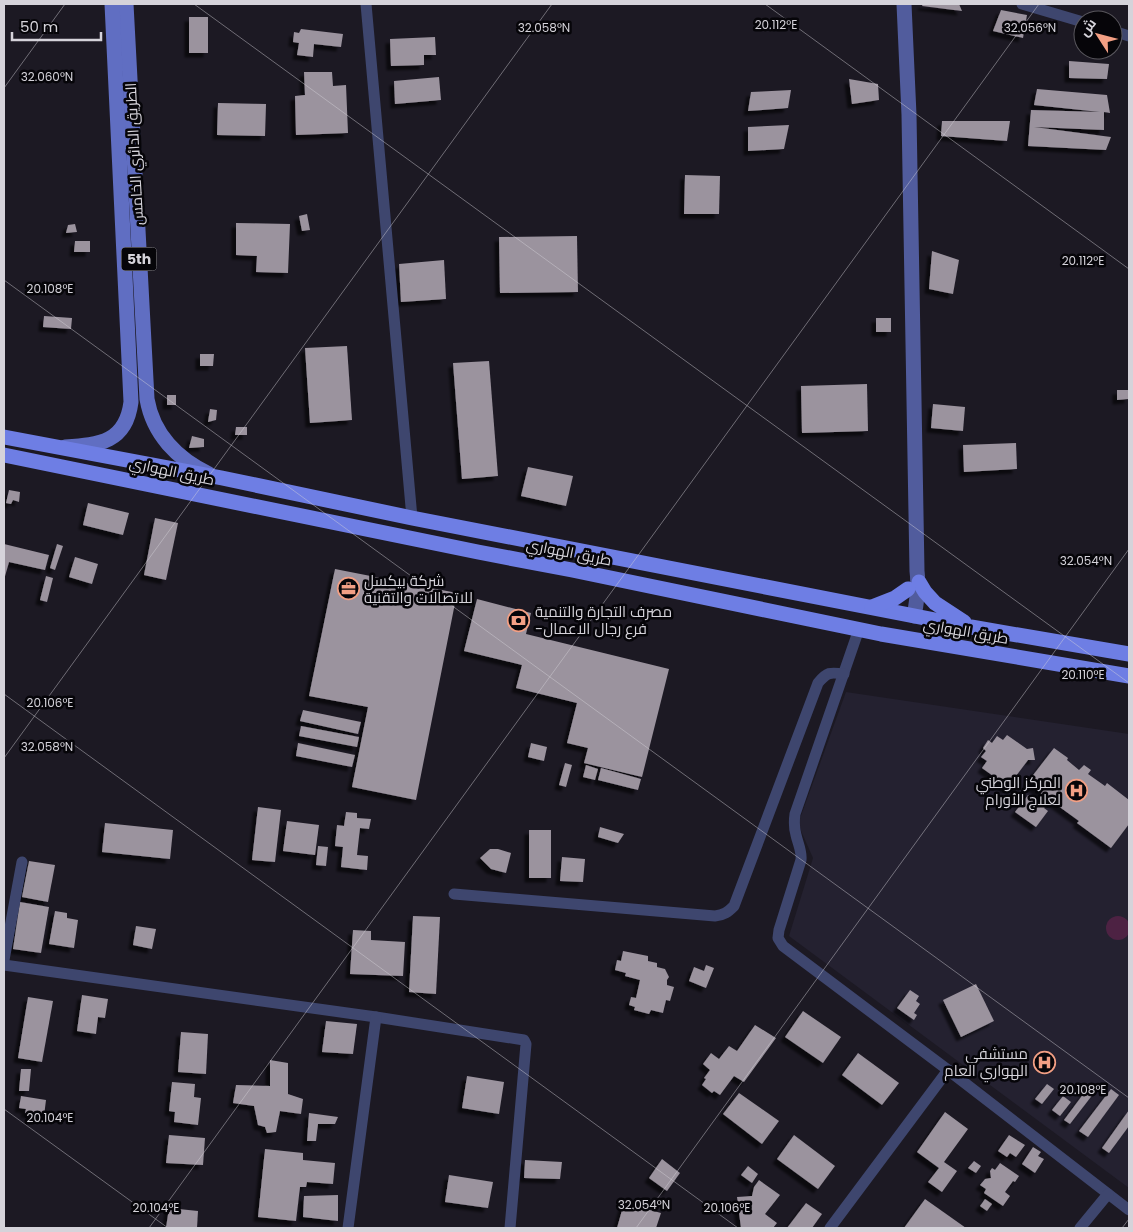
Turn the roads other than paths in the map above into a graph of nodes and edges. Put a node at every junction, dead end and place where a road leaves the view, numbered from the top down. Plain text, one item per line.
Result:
1 (112, 4) edge
2 (126, 4) edge
3 (366, 4) edge
4 (904, 4) edge
5 (1022, 4) edge
6 (1073, 19) edge
7 (4, 437) edge
8 (58, 447) junction
9 (4, 455) edge
10 (222, 478) junction
11 (412, 518) junction
12 (517, 538) junction
13 (512, 558) junction
14 (914, 581) junction
15 (872, 607) junction
16 (908, 615) junction
17 (971, 627) junction
18 (859, 629) junction
19 (1129, 654) edge
20 (844, 674) junction
21 (1129, 676) edge
22 (22, 862) dead end
23 (454, 894) dead end
24 (4, 960) edge
25 (4, 965) edge
26 (376, 1017) junction
27 (948, 1070) junction
28 (1108, 1194) junction
29 (1129, 1210) edge
30 (348, 1228) edge
31 (510, 1228) edge
32 (830, 1228) edge
33 (1080, 1228) edge

1 - 8 main road, الطريق الدائري الخامس / 5th
2 - 10 main road, الطريق الدائري الخامس / 5th
3 - 11 street
4 - 14 main road
5 - 6 street
7 - 8 highway, طريق الهواري
8 - 10 highway, طريق الهواري
9 - 13 highway, طريق الهواري
10 - 11 highway, طريق الهواري
11 - 12 highway, طريق الهواري
12 - 13 highway
12 - 15 highway, طريق الهواري
13 - 18 highway, طريق الهواري
14 - 15 highway
14 - 16 main road
14 - 17 highway
15 - 16 highway, طريق الهواري
16 - 17 highway, طريق الهواري
17 - 19 highway, طريق الهواري
18 - 20 street
18 - 21 highway, طريق الهواري
20 - 23 street
20 - 27 street
22 - 24 street
25 - 26 street
26 - 30 street
26 - 31 street
27 - 28 street
27 - 32 street
28 - 29 street
28 - 33 street

